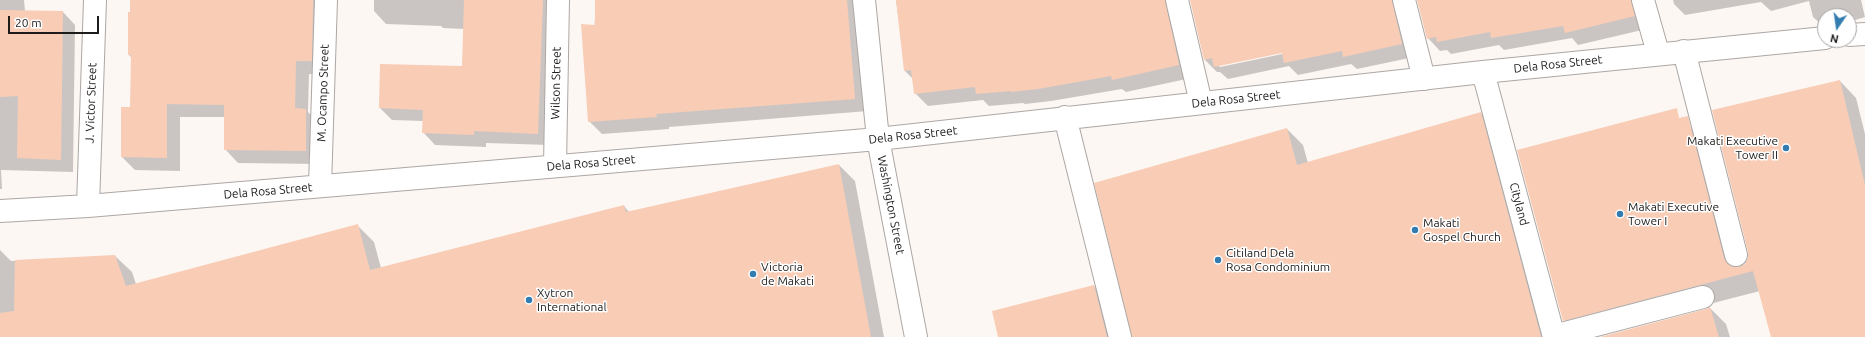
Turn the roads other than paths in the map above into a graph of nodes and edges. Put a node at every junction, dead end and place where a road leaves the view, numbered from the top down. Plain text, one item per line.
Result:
1 (95, 0) edge
2 (326, 0) edge
3 (558, 0) edge
4 (864, 0) edge
5 (1177, 0) edge
6 (1404, 0) edge
7 (1644, 0) edge
8 (1817, 39) edge
9 (1684, 51) junction
10 (1658, 53) junction
11 (1483, 72) junction
12 (1424, 79) junction
13 (1201, 103) junction
14 (1065, 117) junction
15 (878, 139) junction
16 (555, 166) junction
17 (320, 186) junction
18 (88, 206) junction
19 (0, 211) edge
20 (1736, 254) dead end
21 (1703, 297) dead end
22 (916, 337) edge
23 (1120, 337) edge
24 (1554, 337) edge

1 - 18 street, J. Victor Street
2 - 17 street, M. Ocampo Street
3 - 16 street, Wilson Street
4 - 15 street, Washington Street
5 - 13 street
6 - 12 street
7 - 10 street
8 - 9 street, Dela Rosa Street
9 - 10 street, Dela Rosa Street
9 - 20 street
10 - 11 street, Dela Rosa Street
11 - 12 street, Dela Rosa Street
11 - 24 street, Cityland
12 - 13 street, Dela Rosa Street
13 - 14 street, Dela Rosa Street
14 - 15 street, Dela Rosa Street
14 - 23 street
15 - 16 street, Dela Rosa Street
15 - 22 street, Washington Street
16 - 17 street, Dela Rosa Street
17 - 18 street, Dela Rosa Street
18 - 19 street, Dela Rosa Street
21 - 24 street

